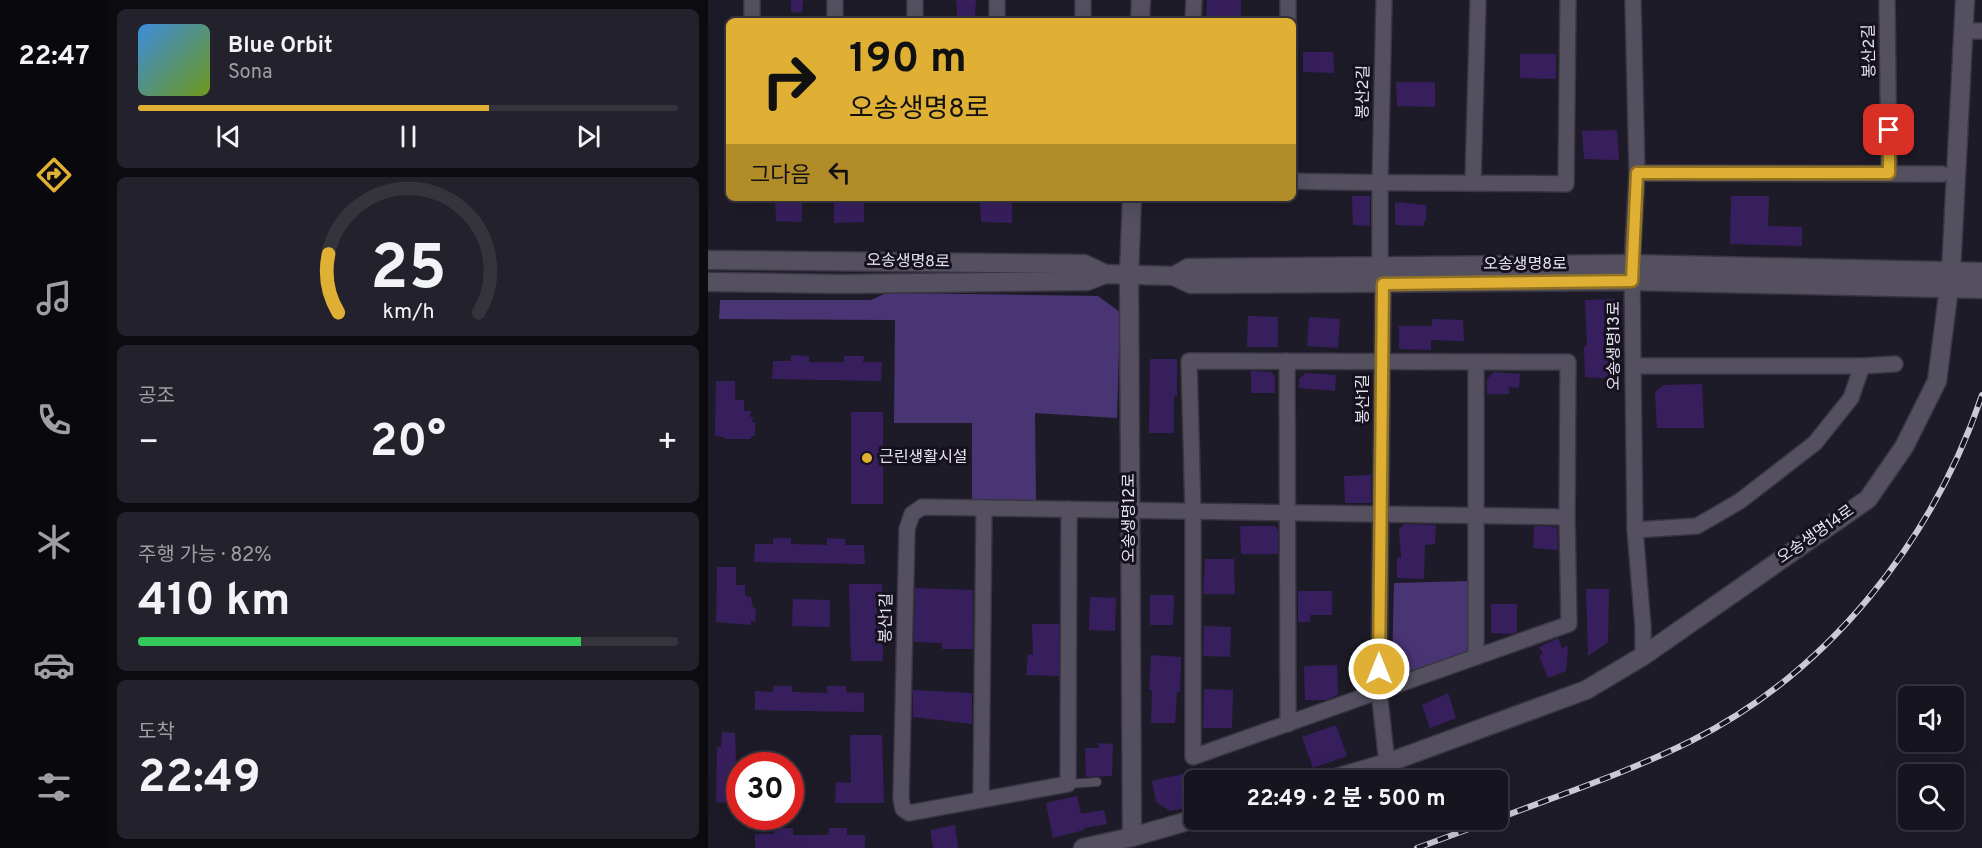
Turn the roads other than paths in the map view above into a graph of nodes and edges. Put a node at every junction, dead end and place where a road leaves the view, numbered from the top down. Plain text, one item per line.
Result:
1 (752, 0) edge
2 (835, 0) edge
3 (915, 0) edge
4 (997, 0) edge
5 (1083, 0) edge
6 (1142, 0) edge
7 (1194, 0) edge
8 (1288, 0) edge
9 (1384, 0) edge
10 (1478, 0) edge
11 (1568, 0) edge
12 (1633, 0) edge
13 (1887, 0) edge
14 (1965, 0) edge
15 (752, 18) edge
16 (835, 18) edge
17 (915, 18) edge
18 (997, 18) edge
19 (1083, 18) edge
20 (1140, 18) edge
21 (1193, 18) edge
22 (1288, 18) edge
23 (1973, 31) edge
24 (1637, 173) junction
25 (1889, 173) junction
26 (1942, 174) dead end
27 (1296, 181) edge
28 (1473, 182) junction
29 (1380, 184) junction
30 (1132, 201) edge
31 (708, 260) edge
32 (1380, 265) junction
33 (1632, 272) junction
34 (1982, 272) edge
35 (1105, 274) junction
36 (1129, 275) junction
37 (1174, 276) junction
38 (1950, 280) junction
39 (708, 282) edge
40 (1383, 284) junction
41 (1982, 289) edge
42 (1287, 361) junction
43 (1382, 361) junction
44 (1476, 362) junction
45 (1896, 364) dead end
46 (1633, 366) junction
47 (1862, 366) junction
48 (984, 508) junction
49 (1069, 509) junction
50 (1130, 510) junction
51 (1193, 511) junction
52 (1288, 513) junction
53 (1381, 514) junction
54 (1477, 516) junction
55 (1567, 517) junction
56 (1635, 530) junction
57 (1643, 656) junction
58 (1476, 657) junction
59 (1379, 691) junction
60 (1288, 723) junction
61 (1387, 763) junction
62 (1363, 770) edge
63 (1097, 782) dead end
64 (1068, 784) junction
65 (981, 798) junction
66 (1184, 822) edge
67 (1132, 837) junction
68 (1083, 848) edge

1 - 15 street
2 - 16 street
3 - 17 street
4 - 18 street
5 - 19 street
6 - 20 street
7 - 21 street
8 - 22 street
9 - 29 street, 봉산2길
10 - 28 street
11 - 28 street
12 - 24 street, 오송생명13로
13 - 25 street, 봉산2길
14 - 23 street, 오송생명14로
23 - 38 street, 오송생명14로
24 - 25 street
24 - 33 street, 오송생명13로
25 - 26 street
27 - 29 street
28 - 29 street
29 - 32 street, 봉산2길
30 - 36 street, 오송생명12로
31 - 35 street, 오송생명8로
32 - 33 street, 오송생명8로
32 - 37 street, 오송생명8로
33 - 38 street, 오송생명8로
33 - 40 street, 오송생명8로
33 - 46 street, 오송생명13로
34 - 38 street
35 - 36 street, 오송생명8로
35 - 39 street, 오송생명8로
36 - 37 street, 오송생명8로
36 - 50 street, 오송생명12로
37 - 40 street, 오송생명8로
38 - 41 street
38 - 57 street, 오송생명14로
40 - 43 street, 봉산1길
42 - 43 street
42 - 51 street
42 - 52 street
43 - 44 street
43 - 53 street, 봉산1길
44 - 54 street
44 - 55 street
45 - 47 street
46 - 47 street
46 - 56 street, 오송생명13로
47 - 56 street
48 - 49 street, 봉산1길
48 - 65 street
48 - 65 street, 봉산1길
49 - 50 street, 봉산1길
49 - 64 street
50 - 51 street, 봉산1길
50 - 67 street, 오송생명12로
51 - 52 street, 봉산1길
51 - 60 street
52 - 53 street, 봉산1길
52 - 60 street
53 - 54 street, 봉산1길
53 - 59 street, 봉산1길
54 - 55 street, 봉산1길
54 - 58 street
55 - 58 street
56 - 57 street, 오송생명13로
57 - 61 street, 오송생명14로
58 - 59 street
59 - 60 street
59 - 61 street, 봉산1길
61 - 62 street, 오송생명14로
63 - 64 lane
64 - 65 street
66 - 67 street
67 - 68 street

